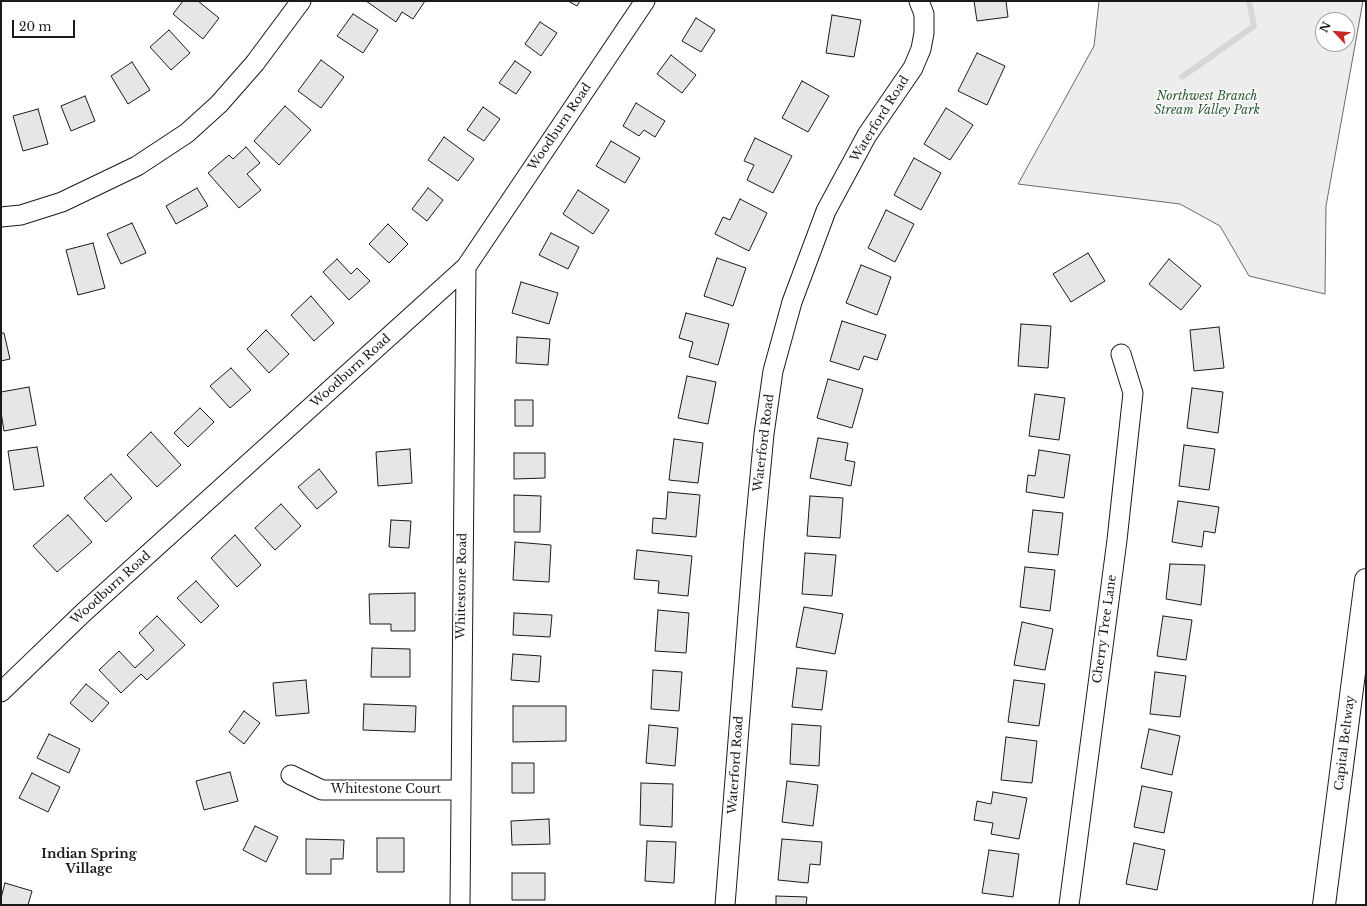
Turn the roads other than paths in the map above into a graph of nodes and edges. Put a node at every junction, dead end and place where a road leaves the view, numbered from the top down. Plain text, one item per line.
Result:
1 (301, 1) edge
2 (645, 1) edge
3 (921, 8) edge
4 (1, 217) edge
5 (466, 267) junction
6 (1121, 354) dead end
7 (1366, 580) edge
8 (1, 692) edge
9 (291, 775) dead end
10 (460, 790) junction
11 (460, 905) edge
12 (725, 905) edge
13 (1069, 905) edge
14 (1324, 905) edge

1 - 4 street
2 - 5 street, Woodburn Road
3 - 12 street, Waterford Road
5 - 8 street, Woodburn Road
5 - 10 street, Whitestone Road
6 - 13 street, Cherry Tree Lane
7 - 14 highway, Capital Beltway
9 - 10 street, Whitestone Court
10 - 11 street, Whitestone Road

